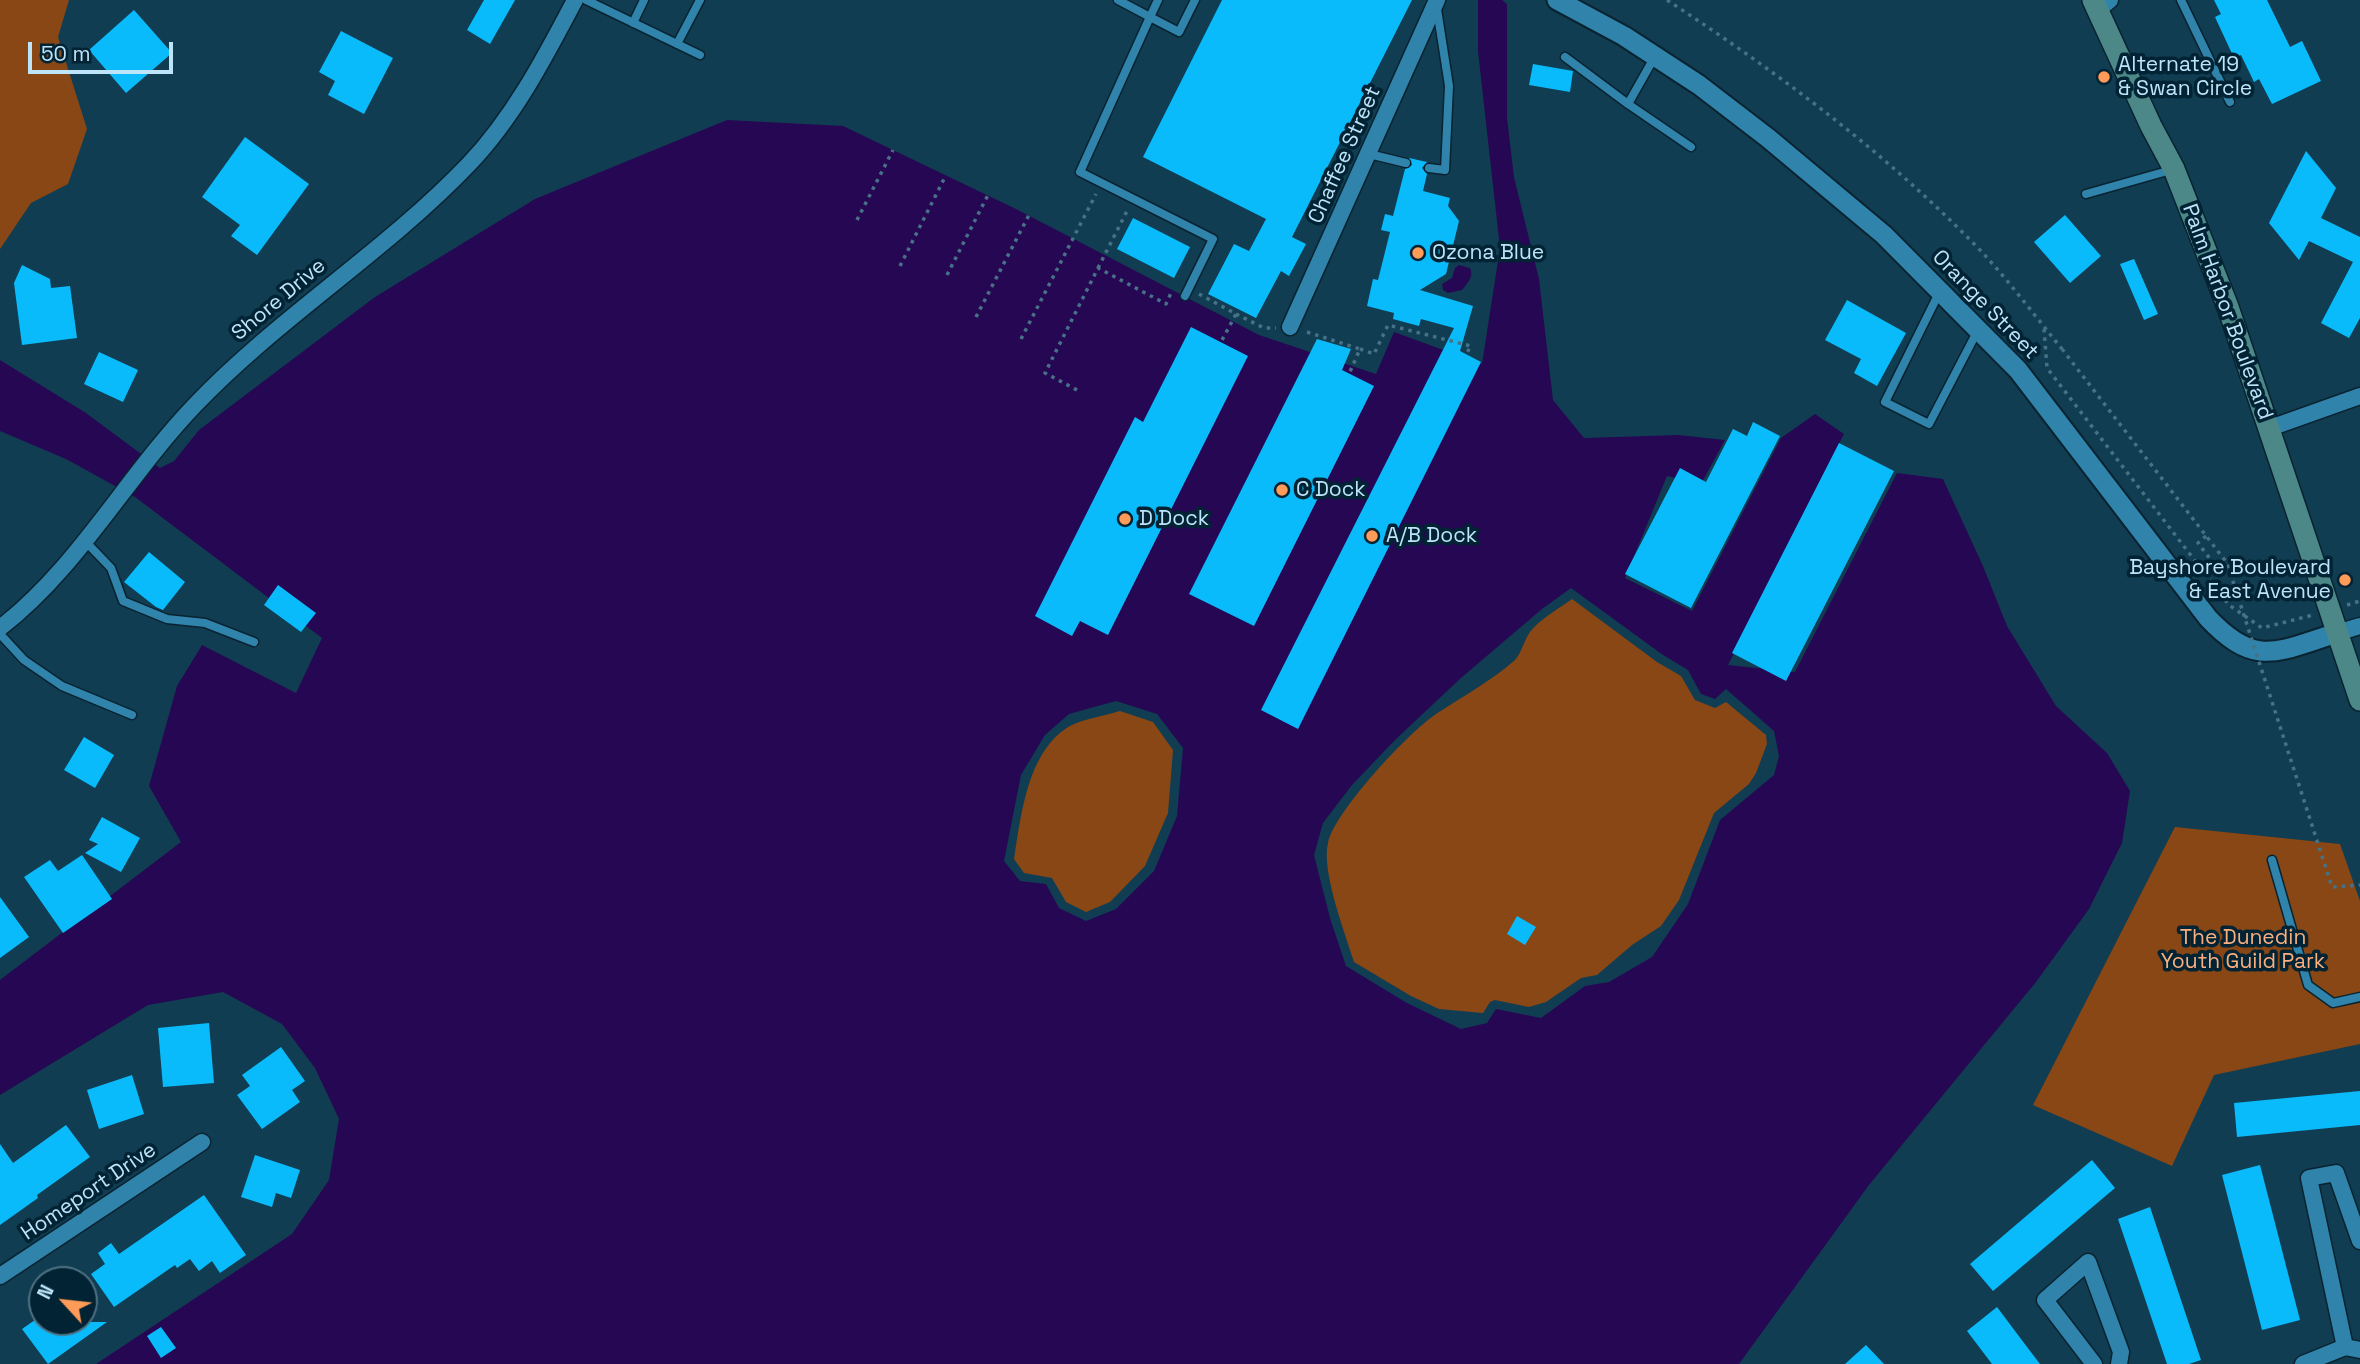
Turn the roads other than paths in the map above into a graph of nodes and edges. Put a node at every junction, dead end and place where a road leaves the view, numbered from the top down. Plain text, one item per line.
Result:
1 (575, 0) edge
2 (586, 0) edge
3 (644, 0) edge
4 (700, 0) edge
5 (1118, 0) edge
6 (1157, 0) edge
7 (1195, 0) edge
8 (1557, 0) edge
9 (2181, 0) edge
10 (1434, 1) edge
11 (2101, 3) edge
12 (1150, 17) junction
13 (633, 23) junction
14 (677, 44) junction
15 (700, 55) dead end
16 (1655, 55) junction
17 (1564, 57) dead end
18 (2230, 102) dead end
19 (1628, 104) junction
20 (1691, 146) dead end
21 (1369, 154) junction
22 (1406, 163) dead end
23 (1429, 168) dead end
24 (2174, 169) junction
25 (2086, 194) dead end
26 (1940, 290) junction
27 (1185, 296) dead end
28 (1290, 327) road end
29 (1979, 329) junction
30 (2360, 396) edge
31 (2270, 428) junction
32 (84, 540) junction
33 (2360, 626) edge
34 (0, 628) edge
35 (2337, 633) junction
36 (0, 634) edge
37 (254, 642) dead end
38 (2360, 700) edge
39 (132, 715) dead end
40 (2272, 860) dead end
41 (2360, 997) edge
42 (202, 1143) dead end
43 (2360, 1241) edge
44 (0, 1276) edge
45 (2352, 1348) edge
46 (2094, 1364) edge
47 (2119, 1364) edge
48 (2304, 1364) edge

1 - 32 street, Shore Drive
2 - 13 lane
3 - 13 lane
4 - 14 lane
5 - 12 lane
6 - 12 lane
7 - 12 lane
8 - 16 street, Orange Street
9 - 18 lane
10 - 21 street, Chaffee Street
10 - 23 lane
11 - 24 main road, Palm Harbor Boulevard
12 - 27 lane
13 - 14 lane
14 - 15 lane
16 - 19 lane
16 - 26 street, Orange Street
17 - 19 lane
19 - 20 lane
21 - 22 lane
21 - 28 street, Chaffee Street
24 - 25 lane
24 - 31 main road, Palm Harbor Boulevard
26 - 29 street, Orange Street
26 - 29 lane
29 - 35 street, Orange Street
30 - 31 street
31 - 35 main road, Palm Harbor Boulevard
32 - 34 street, Shore Drive
32 - 37 lane
33 - 35 street
35 - 38 main road, Palm Harbor Boulevard
36 - 39 lane
40 - 41 lane
42 - 44 street, Homeport Drive
43 - 45 street
45 - 48 street
46 - 47 street

